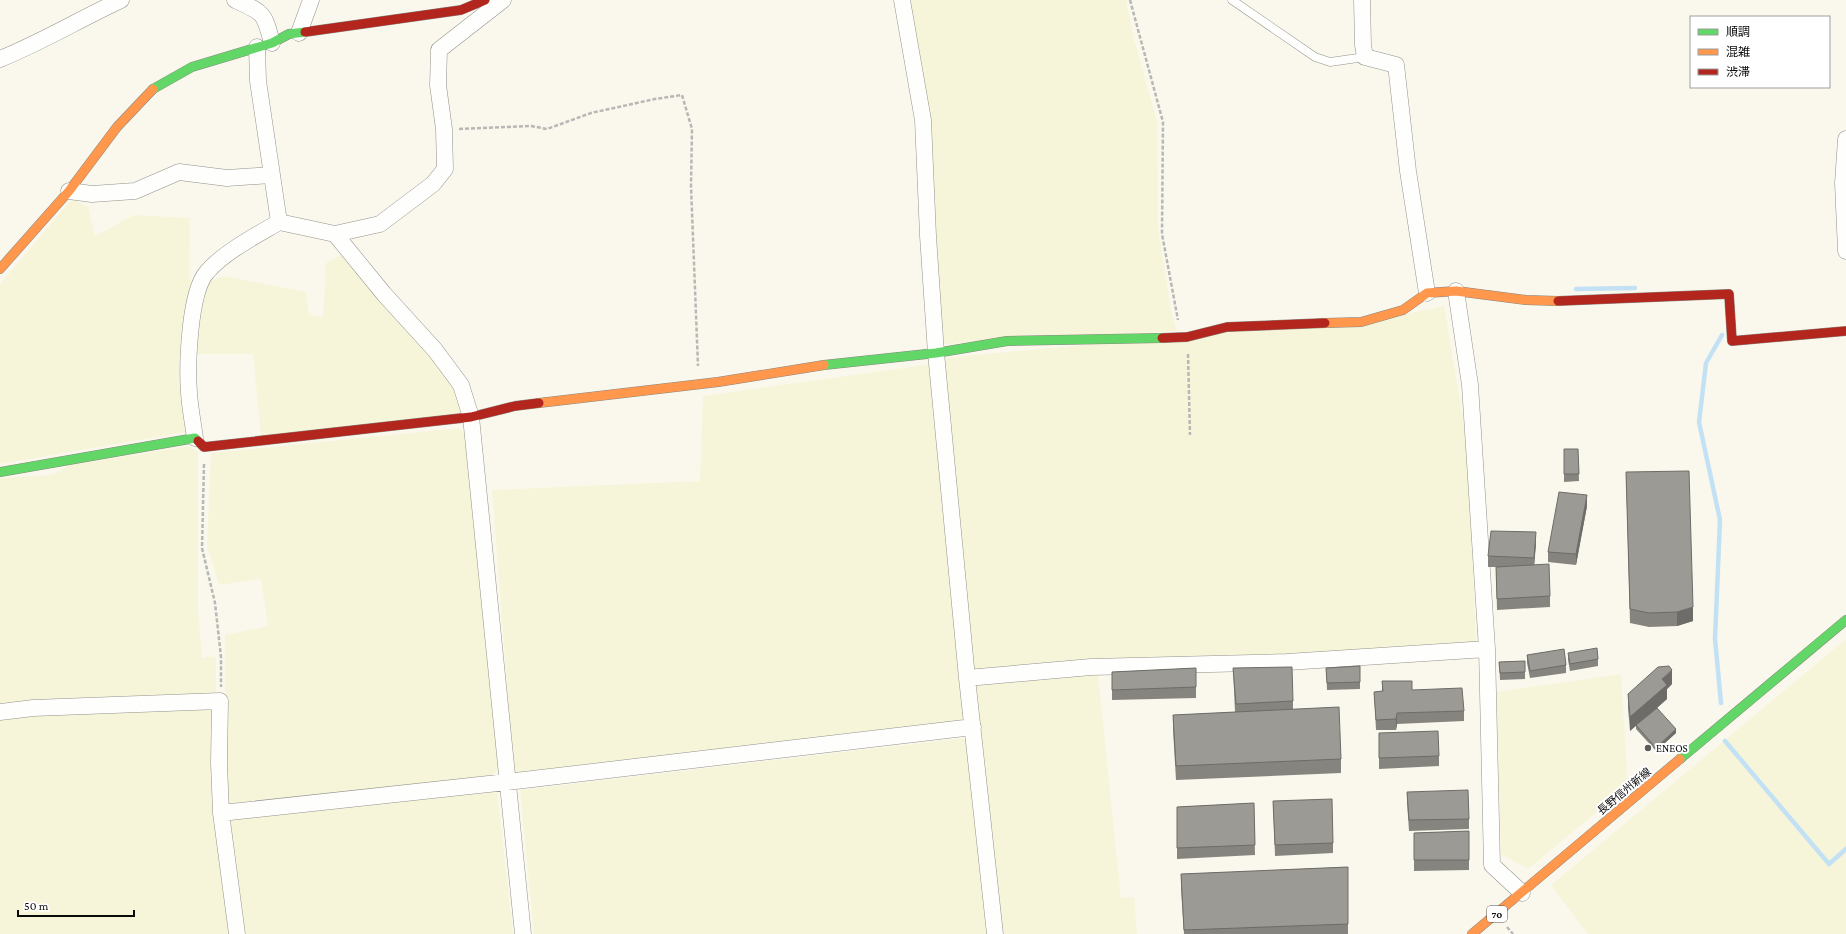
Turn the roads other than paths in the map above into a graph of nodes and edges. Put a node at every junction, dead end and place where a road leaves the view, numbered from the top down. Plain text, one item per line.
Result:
1 (121, 0) edge
2 (235, 0) edge
3 (311, 0) edge
4 (486, 0) edge
5 (503, 0) edge
6 (902, 0) edge
7 (1232, 0) edge
8 (1362, 0) edge
9 (299, 33) junction
10 (264, 45) junction
11 (1365, 57) junction
12 (0, 59) edge
13 (1846, 139) edge
14 (271, 175) junction
15 (69, 191) junction
16 (279, 222) junction
17 (335, 234) junction
18 (1846, 250) edge
19 (0, 270) edge
20 (1456, 291) junction
21 (1427, 293) junction
22 (1846, 331) edge
23 (936, 352) junction
24 (471, 417) junction
25 (200, 443) junction
26 (0, 472) edge
27 (1846, 620) edge
28 (1488, 649) junction
29 (967, 678) junction
30 (0, 712) edge
31 (973, 727) junction
32 (507, 782) junction
33 (221, 813) junction
34 (1522, 893) junction
35 (237, 934) edge
36 (522, 934) edge
37 (995, 934) edge
38 (1472, 934) edge

1 - 12 street
2 - 10 street
3 - 9 street
4 - 9 street
5 - 17 street
6 - 23 street
7 - 11 lane
8 - 11 street
9 - 10 street
10 - 14 street
10 - 15 street
11 - 21 street
13 - 18 street
14 - 15 street
14 - 16 street
15 - 19 street
16 - 17 street
16 - 25 street
17 - 24 street
20 - 21 street
20 - 22 street
20 - 28 street
21 - 23 street
23 - 24 street
23 - 29 street
24 - 25 street
24 - 32 street
25 - 26 street
27 - 34 street, 長野信州新線 / 70
28 - 29 street
28 - 34 street
29 - 31 street
30 - 33 street
31 - 32 street
31 - 37 street
32 - 33 street
32 - 36 street
33 - 35 street
34 - 38 street, 長野信州新線 / 70

